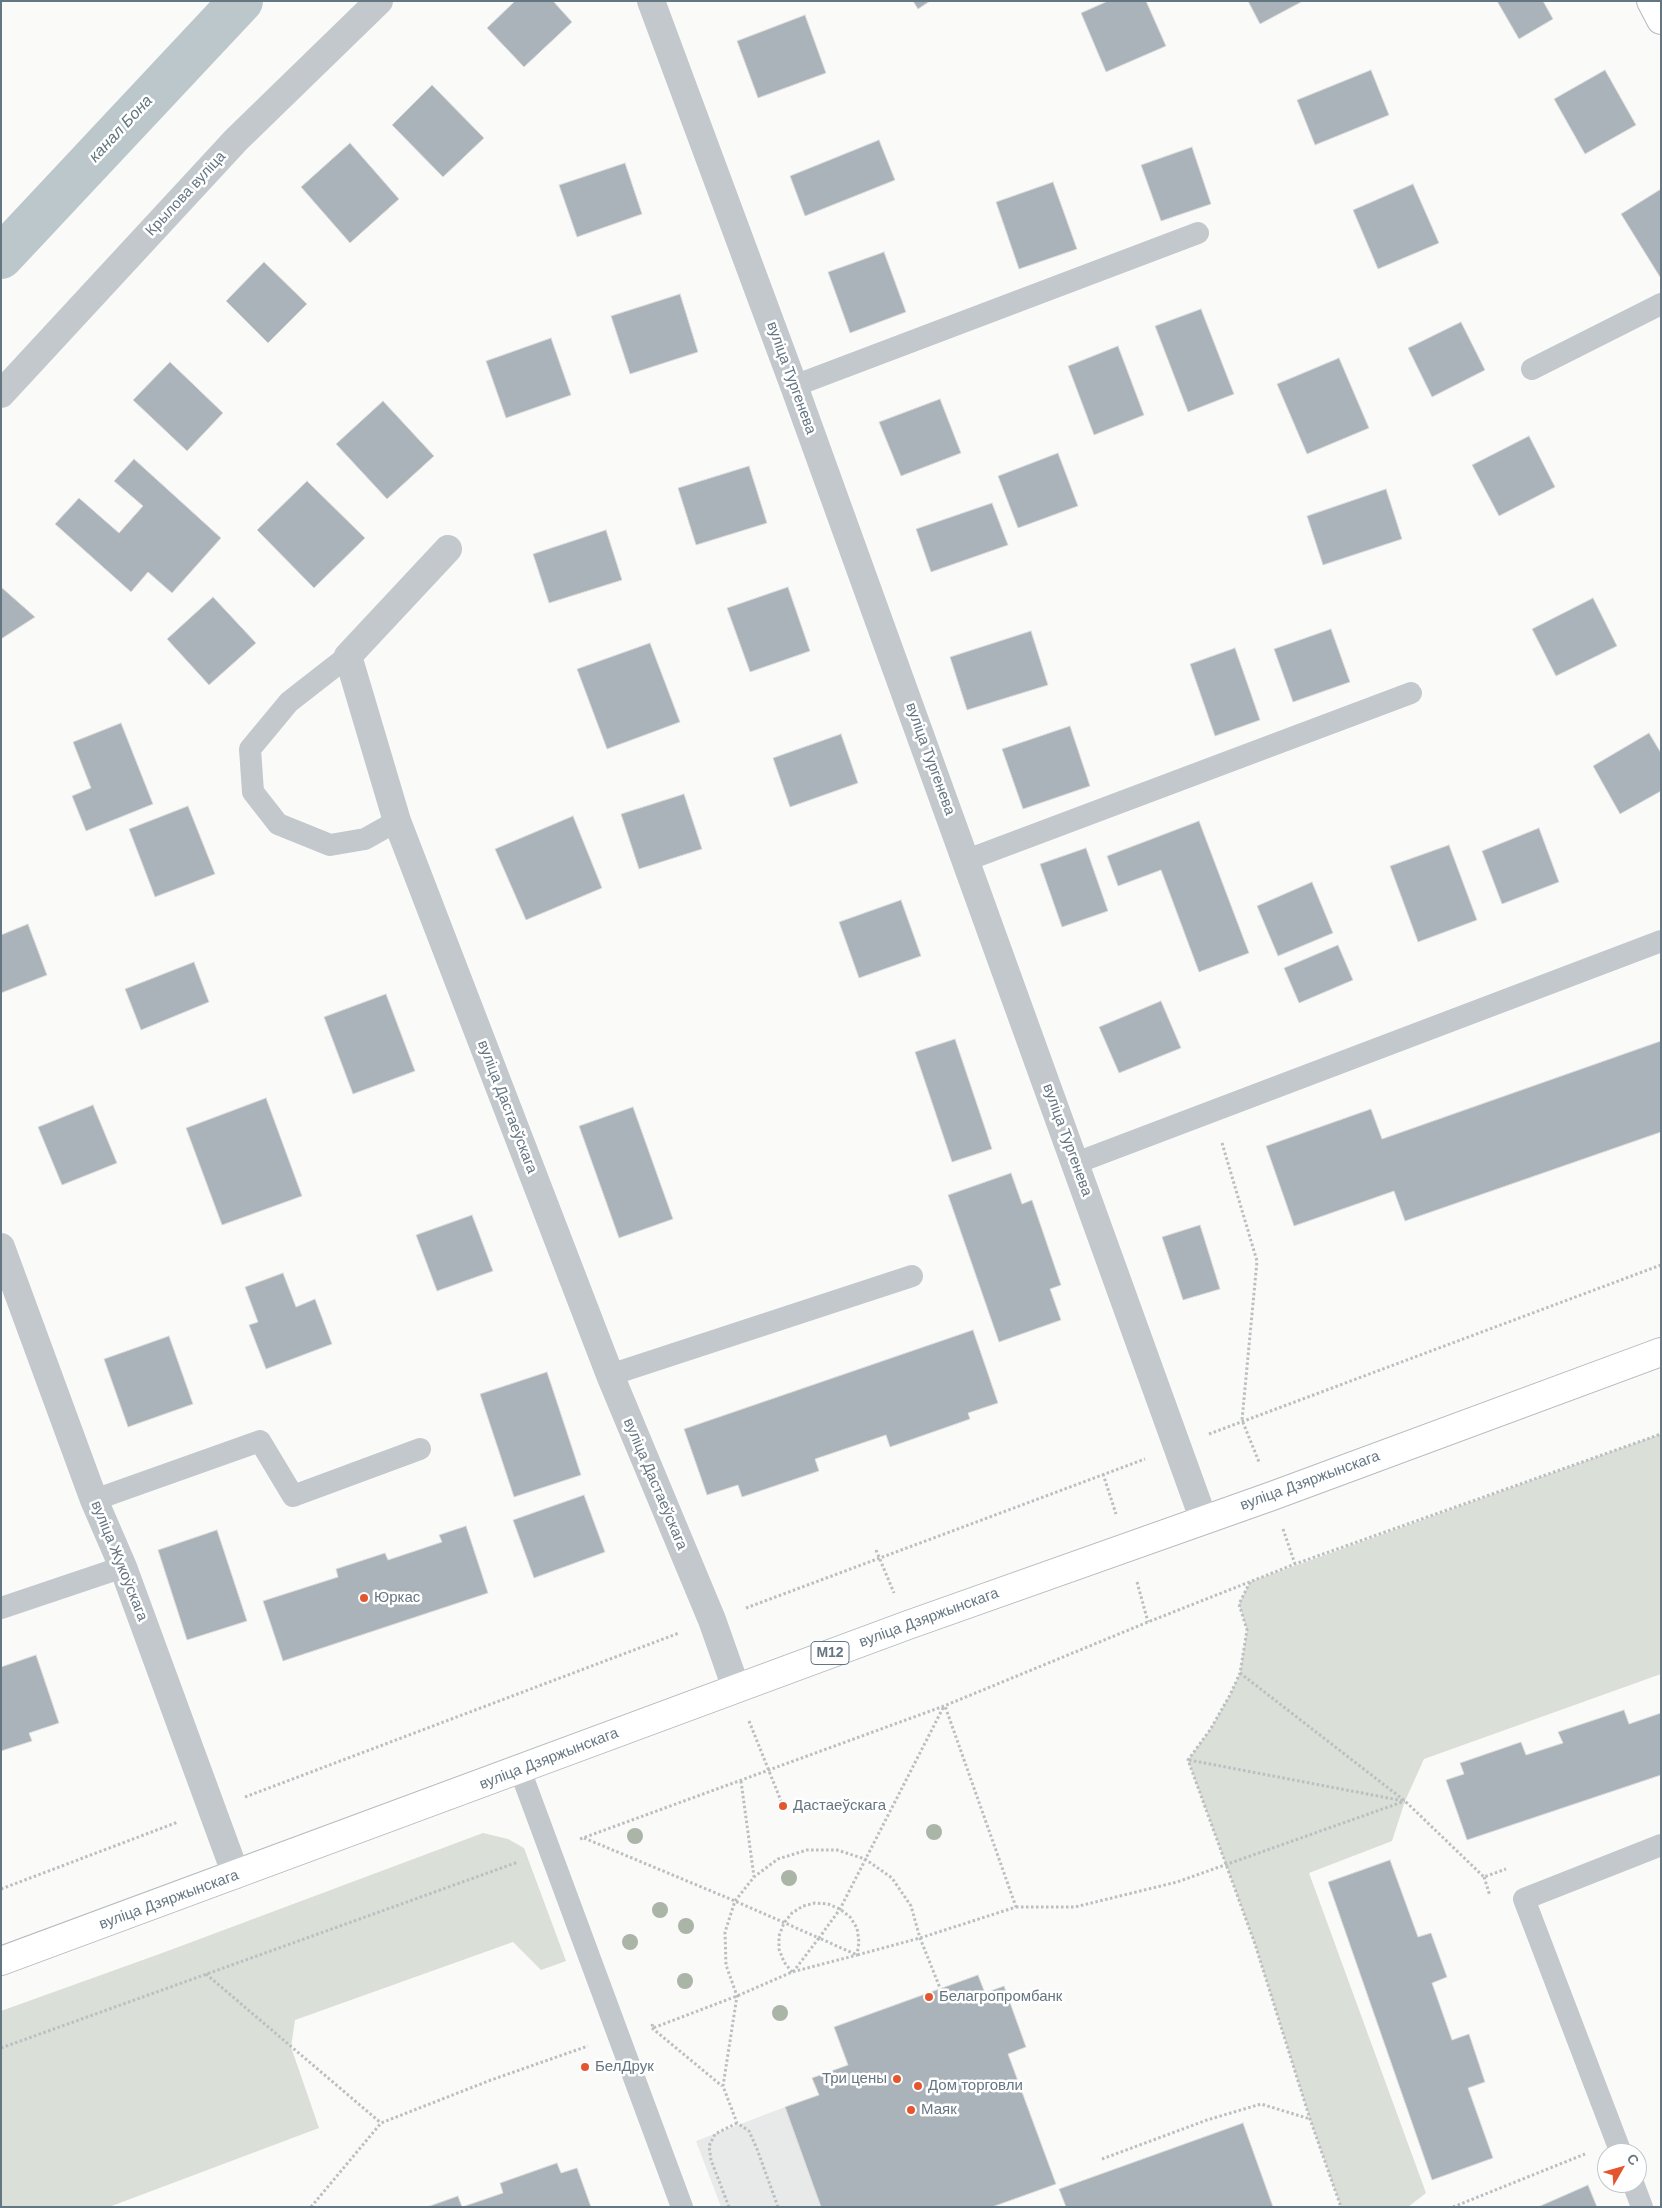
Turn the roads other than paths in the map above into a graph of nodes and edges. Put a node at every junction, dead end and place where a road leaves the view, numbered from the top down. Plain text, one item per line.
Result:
1 (378, 1) edge
2 (651, 1) edge
3 (1651, 1) edge
4 (1661, 20) edge
5 (1198, 233) dead end
6 (1661, 304) edge
7 (1532, 369) dead end
8 (794, 386) junction
9 (1, 394) edge
10 (448, 549) dead end
11 (348, 656) junction
12 (1411, 693) dead end
13 (397, 822) junction
14 (967, 860) junction
15 (1661, 941) edge
16 (1076, 1163) junction
17 (1, 1247) edge
18 (912, 1276) dead end
19 (1661, 1352) edge
20 (610, 1374) junction
21 (420, 1449) dead end
22 (94, 1500) junction
23 (1203, 1518) junction
24 (123, 1567) junction
25 (1, 1608) edge
26 (736, 1688) junction
27 (520, 1770) junction
28 (1661, 1845) edge
29 (236, 1875) junction
30 (1, 1961) edge
31 (1617, 2143) edge
32 (1636, 2193) edge
33 (682, 2207) edge
34 (1642, 2207) edge

1 - 9 street, Крылова вуліца
2 - 8 street, вуліца Тургенева
3 - 4 main road
5 - 8 lane
6 - 7 lane
8 - 14 street, вуліца Тургенева
10 - 11 street
11 - 13 street, вуліца Дастаеўскага
11 - 13 lane
12 - 14 lane
13 - 20 street, вуліца Дастаеўскага
14 - 16 street, вуліца Тургенева
15 - 16 lane
16 - 23 street, вуліца Тургенева
17 - 22 street, вуліца Жукоўскага
18 - 20 lane
19 - 23 main road, вуліца Дзяржынскага / М12
20 - 26 street, вуліца Дастаеўскага
21 - 22 lane
22 - 24 street, вуліца Жукоўскага
23 - 26 main road, вуліца Дзяржынскага / М12
24 - 25 lane
24 - 29 street, вуліца Жукоўскага
26 - 27 main road, вуліца Дзяржынскага / М12
27 - 29 main road, вуліца Дзяржынскага / М12
27 - 33 lane
28 - 31 lane
29 - 30 main road, вуліца Дзяржынскага / М12
32 - 34 lane

